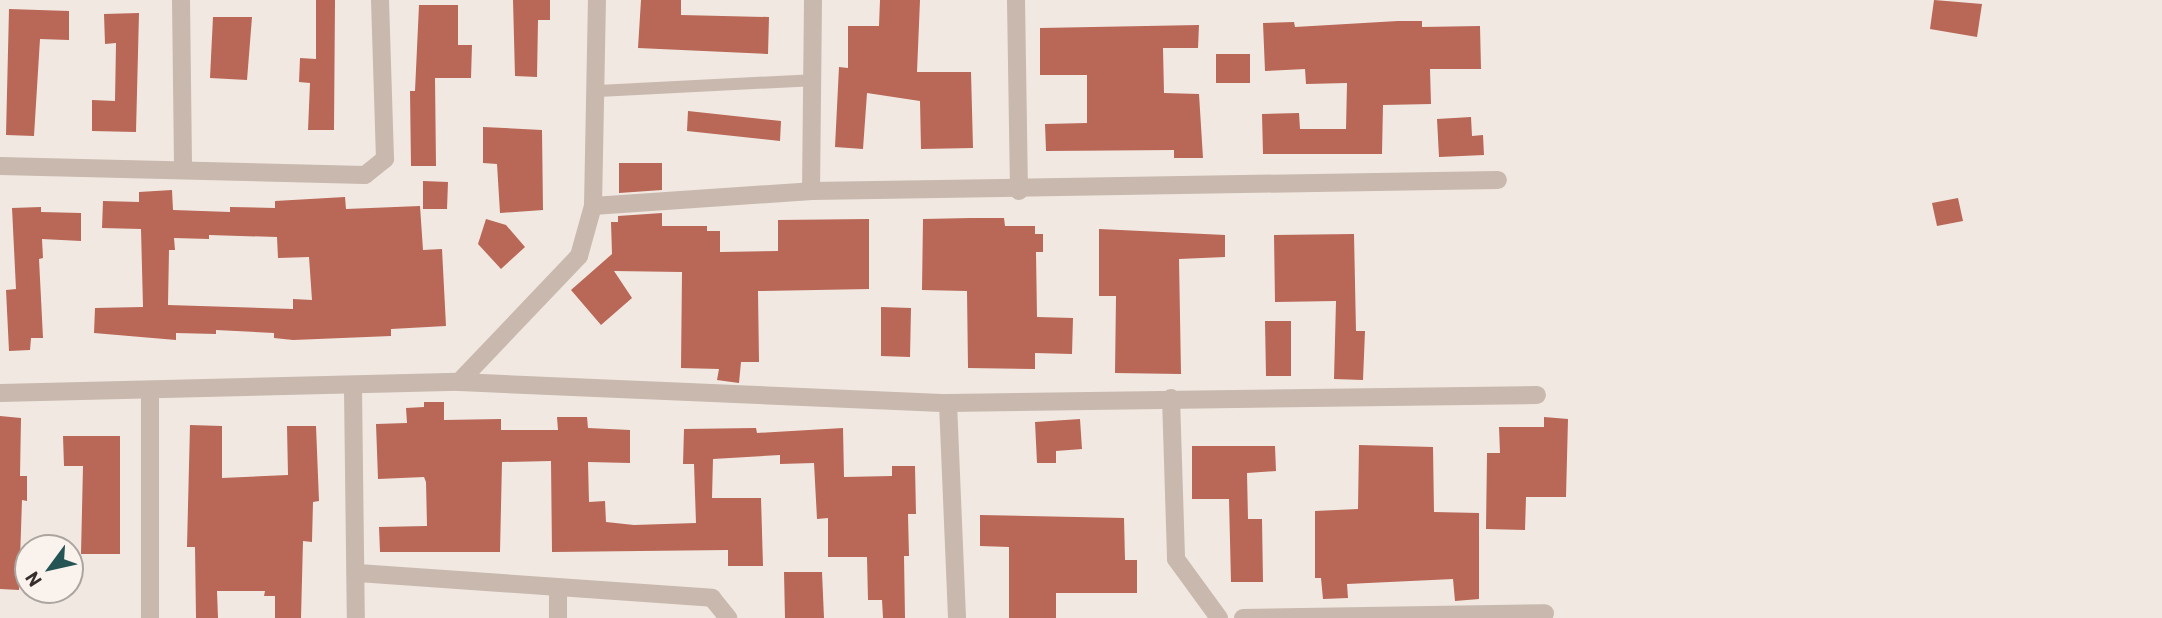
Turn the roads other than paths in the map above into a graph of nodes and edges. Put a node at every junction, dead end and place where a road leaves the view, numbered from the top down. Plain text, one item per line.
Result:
1 (181, 0) edge
2 (380, 0) edge
3 (597, 0) edge
4 (813, 0) edge
5 (1016, 0) edge
6 (812, 80) junction
7 (598, 91) junction
8 (0, 166) edge
9 (183, 168) junction
10 (1498, 180) dead end
11 (811, 191) junction
12 (1019, 191) junction
13 (593, 206) junction
14 (459, 382) junction
15 (353, 388) junction
16 (150, 391) junction
17 (0, 393) edge
18 (1537, 396) dead end
19 (1171, 398) junction
20 (948, 402) junction
21 (358, 573) junction
22 (558, 590) junction
23 (1545, 613) dead end
24 (149, 618) edge
25 (356, 618) edge
26 (558, 618) edge
27 (728, 618) edge
28 (957, 618) edge
29 (1219, 618) edge
30 (1243, 618) edge

1 - 9 street
2 - 9 street
3 - 7 street
4 - 6 street
5 - 12 street
6 - 7 lane
6 - 11 street
7 - 13 street
8 - 9 street
10 - 12 street
11 - 12 street
11 - 13 street
13 - 14 street
14 - 15 street
14 - 20 street
15 - 16 street
15 - 21 street
16 - 17 street
16 - 24 street
18 - 19 street
19 - 20 street
19 - 29 street
20 - 28 street
21 - 22 street
21 - 25 street
22 - 26 street
22 - 27 street
23 - 30 street

